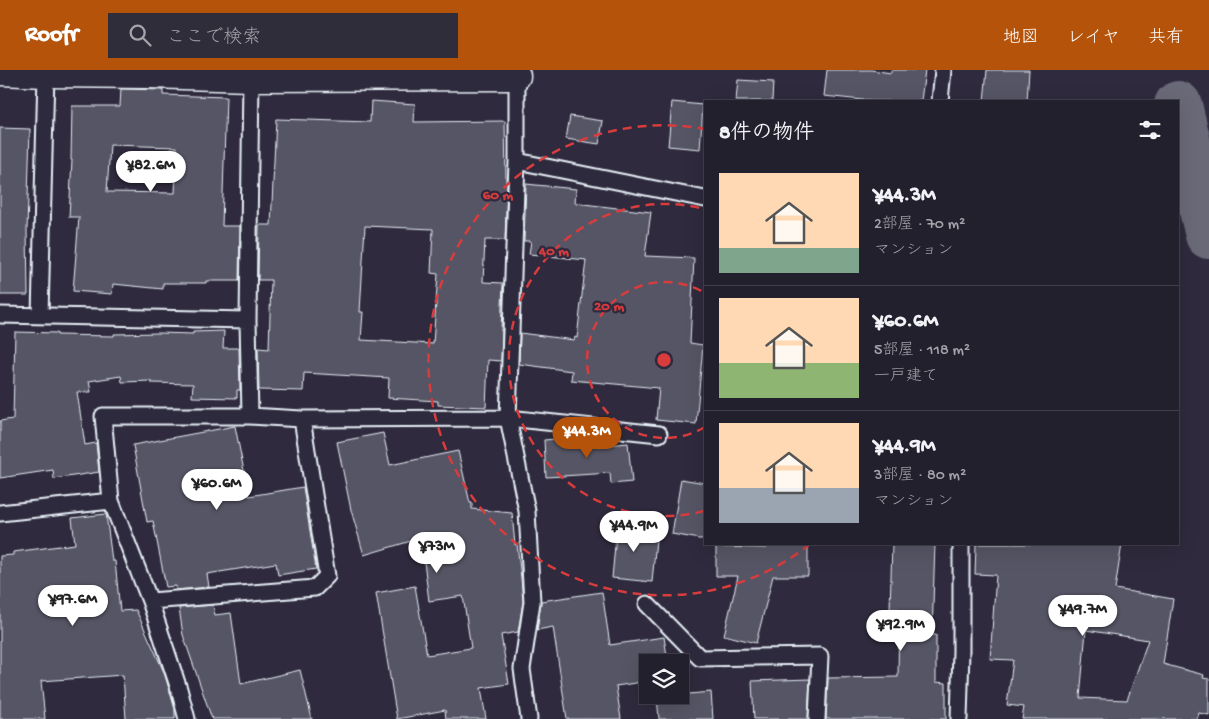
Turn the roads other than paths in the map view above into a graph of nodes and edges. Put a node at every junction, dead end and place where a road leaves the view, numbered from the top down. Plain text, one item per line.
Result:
1 (943, 70) edge
2 (0, 72) edge
3 (148, 72) edge
4 (46, 73) junction
5 (352, 73) edge
6 (516, 73) edge
7 (250, 78) junction
8 (940, 100) edge
9 (518, 161) junction
10 (704, 199) edge
11 (0, 315) edge
12 (40, 316) junction
13 (248, 320) junction
14 (250, 416) junction
15 (302, 418) junction
16 (508, 418) junction
17 (659, 434) dead end
18 (111, 501) junction
19 (0, 513) edge
20 (961, 545) edge
21 (150, 602) junction
22 (647, 604) dead end
23 (187, 719) edge
24 (529, 719) edge
25 (817, 719) edge
26 (959, 719) edge

1 - 8 lane
2 - 4 street
3 - 4 street
3 - 7 street
4 - 12 lane
5 - 6 street
5 - 7 street
6 - 9 lane
7 - 13 lane
9 - 10 lane
9 - 16 lane
11 - 12 lane
12 - 13 lane
13 - 14 lane
14 - 15 lane
14 - 18 lane
15 - 16 lane
15 - 21 lane
16 - 17 lane
16 - 24 lane
18 - 19 lane
18 - 21 lane
20 - 26 lane
21 - 23 lane
22 - 25 lane

